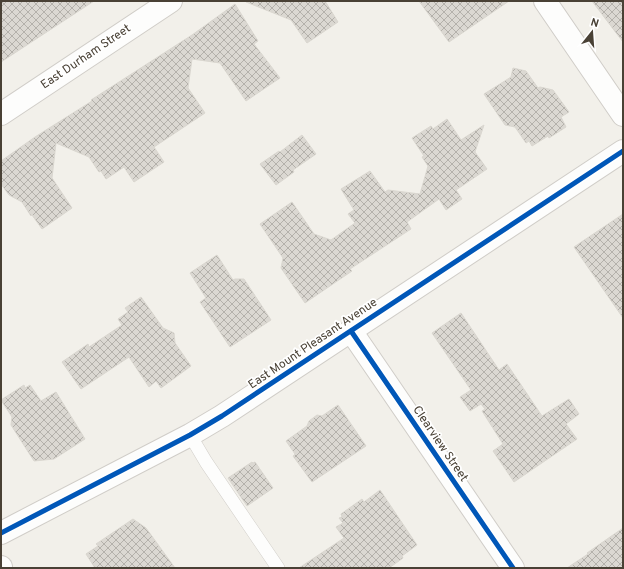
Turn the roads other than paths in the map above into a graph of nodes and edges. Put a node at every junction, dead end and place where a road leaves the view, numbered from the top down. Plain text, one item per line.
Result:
1 (170, 1) edge
2 (545, 1) edge
3 (1, 114) edge
4 (623, 115) edge
5 (623, 151) edge
6 (351, 331) junction
7 (190, 435) junction
8 (1, 533) edge
9 (278, 568) edge
10 (513, 568) edge

1 - 3 street, East Durham Street
2 - 4 street
5 - 6 street, East Mount Pleasant Avenue
6 - 7 street, East Mount Pleasant Avenue
6 - 10 street, Clearview Street
7 - 8 street, East Mount Pleasant Avenue
7 - 9 lane

